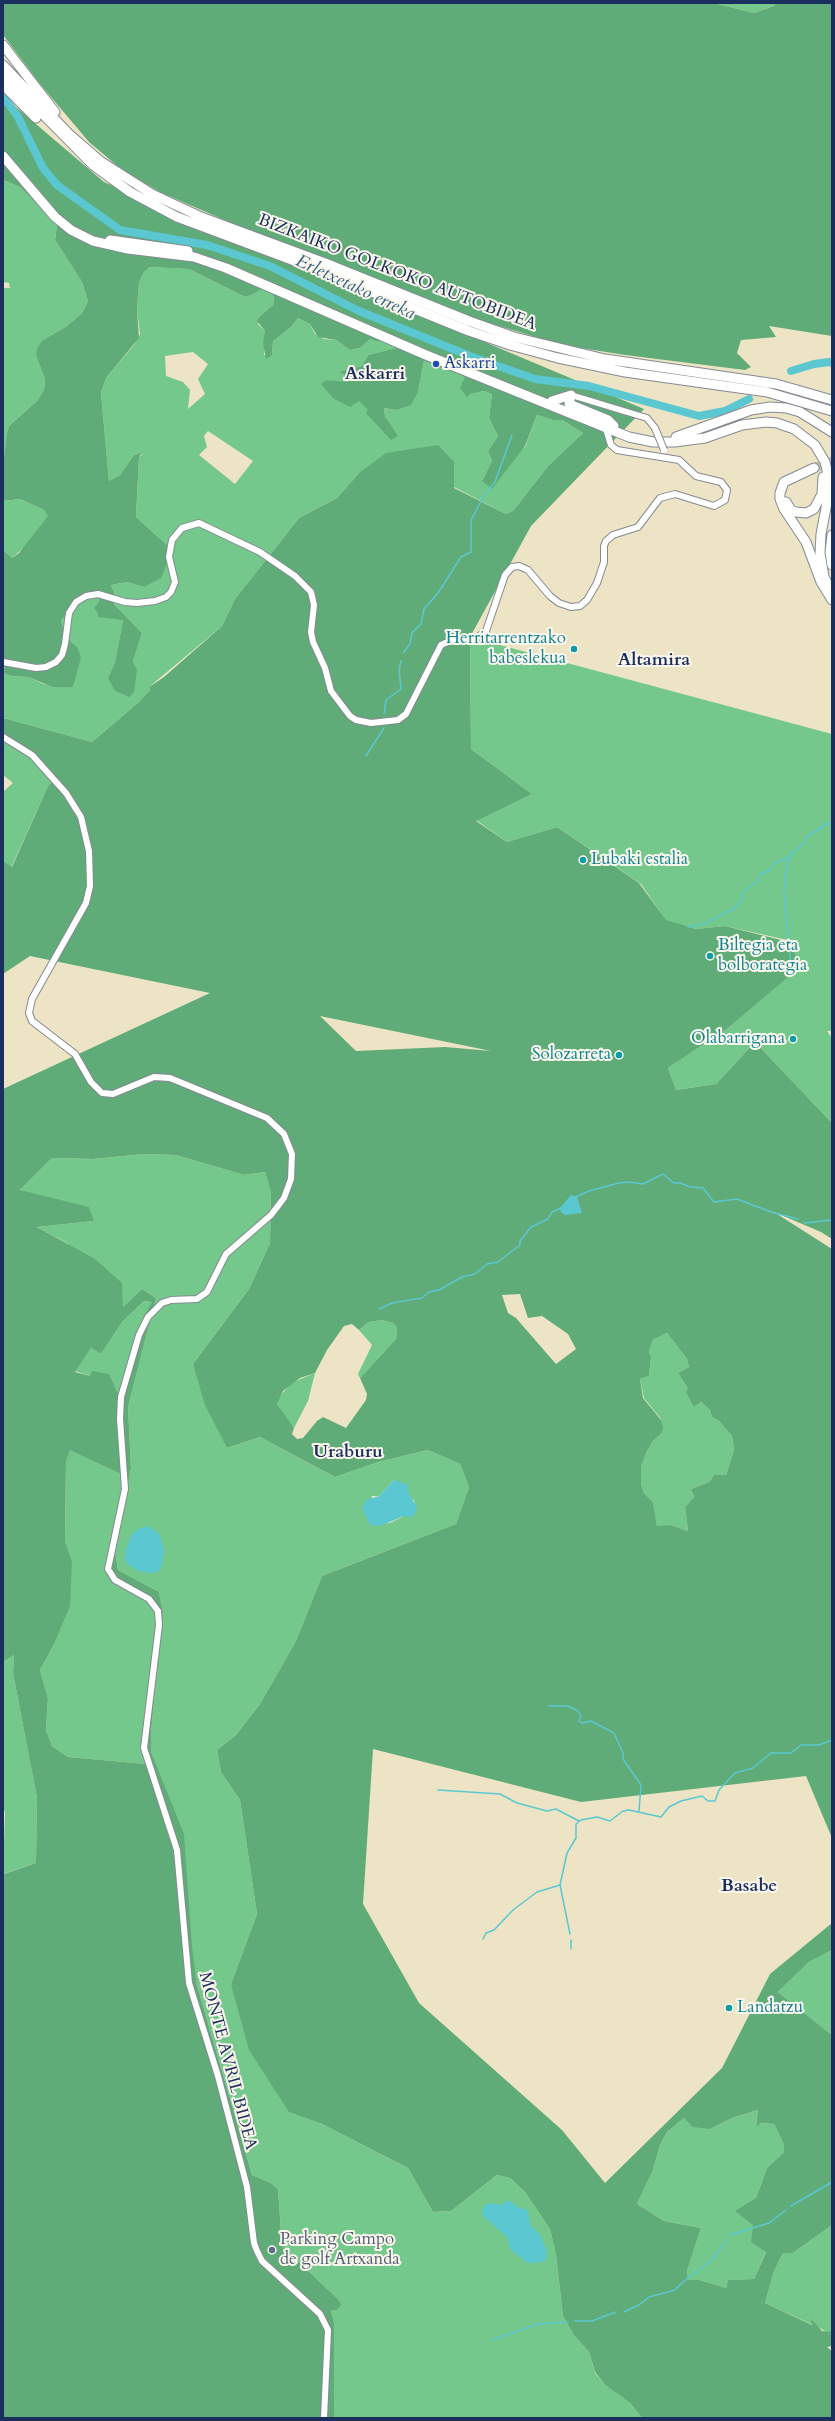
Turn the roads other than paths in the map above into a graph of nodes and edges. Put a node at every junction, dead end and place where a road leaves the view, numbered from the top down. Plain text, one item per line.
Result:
1 (3, 45) edge
2 (3, 64) edge
3 (3, 74) edge
4 (3, 85) edge
5 (3, 147) edge
6 (90, 152) junction
7 (3, 156) edge
8 (113, 181) junction
9 (571, 395) junction
10 (832, 400) edge
11 (552, 401) junction
12 (832, 411) edge
13 (794, 428) junction
14 (613, 429) junction
15 (832, 432) edge
16 (676, 437) junction
17 (610, 442) junction
18 (667, 458) junction
19 (832, 463) edge
20 (814, 468) tunnel mouth
21 (795, 476) junction
22 (832, 511) edge
23 (832, 535) edge
24 (832, 564) edge
25 (832, 580) edge
26 (832, 592) edge
27 (832, 600) edge
28 (3, 662) edge
29 (3, 738) edge
30 (324, 2418) edge

1 - 6 highway
2 - 6 highway, BIZKAIKO GOLKOKO AUTOBIDEA
3 - 8 highway, BIZKAIKO GOLKOKO AUTOBIDEA
4 - 8 highway
5 - 11 highway
6 - 10 highway, BIZKAIKO GOLKOKO AUTOBIDEA
7 - 14 highway
8 - 12 highway, BIZKAIKO GOLKOKO AUTOBIDEA
9 - 11 highway
9 - 14 highway
9 - 18 street, bridge
11 - 14 highway
13 - 14 highway
13 - 21 highway
13 - 26 highway
14 - 16 highway
14 - 17 street
14 - 17 street
15 - 16 highway
16 - 19 highway
17 - 18 street
18 - 28 street
20 - 21 highway
21 - 27 highway
22 - 25 highway
23 - 24 highway
29 - 30 street, MONTE AVRIL BIDEA

